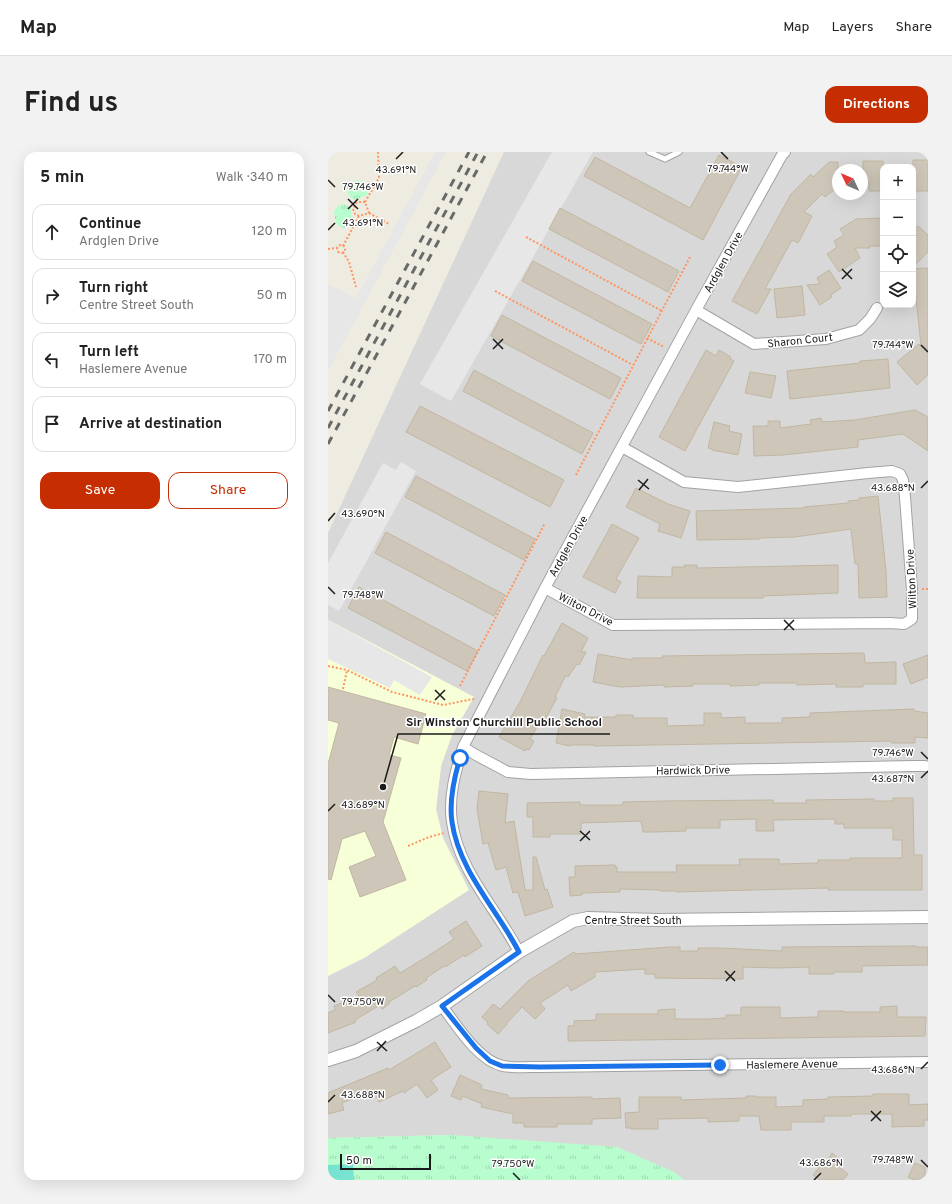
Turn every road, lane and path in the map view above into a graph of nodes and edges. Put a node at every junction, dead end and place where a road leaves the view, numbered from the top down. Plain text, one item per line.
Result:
1 (378, 152) edge
2 (649, 152) edge
3 (679, 152) edge
4 (782, 153) edge
5 (365, 202) junction
6 (369, 213) junction
7 (359, 216) junction
8 (389, 224) dead end
9 (526, 237) dead end
10 (343, 246) junction
11 (337, 248) junction
12 (328, 249) edge
13 (343, 252) junction
14 (690, 258) dead end
15 (356, 287) dead end
16 (495, 291) dead end
17 (877, 308) dead end
18 (696, 310) junction
19 (662, 311) junction
20 (647, 338) junction
21 (665, 348) dead end
22 (633, 365) junction
23 (622, 447) junction
24 (576, 475) dead end
25 (545, 523) dead end
26 (545, 588) junction
27 (328, 666) edge
28 (347, 670) junction
29 (460, 686) dead end
30 (342, 689) dead end
31 (485, 707) junction
32 (463, 747) junction
33 (928, 767) edge
34 (444, 833) dead end
35 (408, 846) dead end
36 (928, 917) edge
37 (519, 952) junction
38 (442, 1006) junction
39 (328, 1060) edge
40 (928, 1062) edge

1 - 5 path
2 - 3 lane
4 - 18 street, Ardglen Drive
5 - 6 path
5 - 7 path
6 - 7 path
6 - 8 path
7 - 10 path
9 - 19 path
10 - 11 path
10 - 13 path
11 - 12 path
11 - 13 path
13 - 15 path
14 - 19 path
16 - 22 path
17 - 18 street, Sharon Court
18 - 23 street, Ardglen Drive
19 - 20 path
20 - 21 path
20 - 22 path
22 - 24 path
23 - 26 street, Ardglen Drive
23 - 26 street, Wilton Drive
25 - 29 path
26 - 31 street, Ardglen Drive
27 - 28 path
28 - 30 path
28 - 31 path
31 - 32 street, Ardglen Drive
32 - 33 street, Hardwick Drive
32 - 37 street, Ardglen Drive
34 - 35 path
36 - 37 street, Centre Street South
37 - 38 street, Centre Street South
38 - 39 street, Centre Street South
38 - 40 street, Haslemere Avenue

